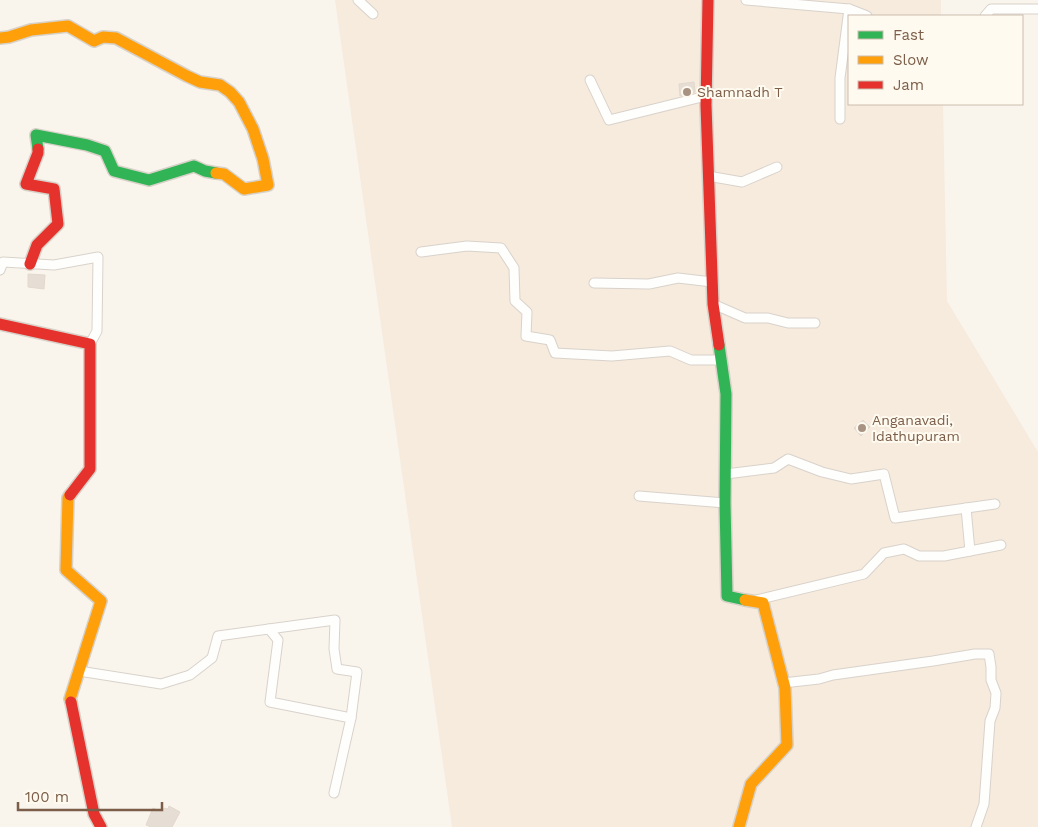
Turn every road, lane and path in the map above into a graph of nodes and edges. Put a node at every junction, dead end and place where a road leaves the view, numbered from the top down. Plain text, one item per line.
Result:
1 (358, 0) edge
2 (708, 0) edge
3 (746, 0) edge
4 (849, 9) junction
5 (1038, 9) edge
6 (373, 14) dead end
7 (848, 15) edge
8 (865, 15) edge
9 (986, 15) edge
10 (848, 17) edge
11 (0, 38) edge
12 (590, 80) dead end
13 (706, 96) junction
14 (840, 119) dead end
15 (777, 167) dead end
16 (708, 176) junction
17 (421, 252) dead end
18 (30, 264) junction
19 (0, 270) edge
20 (712, 282) junction
21 (594, 283) dead end
22 (713, 304) junction
23 (815, 323) dead end
24 (0, 324) edge
25 (90, 344) junction
26 (721, 360) junction
27 (726, 474) junction
28 (639, 496) dead end
29 (725, 503) junction
30 (995, 504) dead end
31 (966, 508) junction
32 (1001, 545) dead end
33 (970, 551) junction
34 (753, 601) junction
35 (269, 628) junction
36 (79, 671) junction
37 (783, 683) junction
38 (351, 718) junction
39 (334, 793) dead end
40 (101, 827) edge
41 (739, 827) edge
42 (976, 827) edge

1 - 6 street
2 - 13 street
3 - 4 street
4 - 7 street
4 - 8 street
5 - 9 street
10 - 14 street
11 - 18 street
12 - 13 street
13 - 16 street
15 - 16 street
16 - 20 street
17 - 26 street
18 - 19 street
18 - 25 street
20 - 21 street
20 - 22 street
22 - 23 street
22 - 26 street
24 - 25 street
25 - 36 street
26 - 27 street
27 - 29 street
27 - 31 street
28 - 29 street
29 - 34 street
30 - 31 street
31 - 33 street
32 - 33 street
33 - 34 street
34 - 37 street
35 - 36 street
35 - 38 street
35 - 38 street
36 - 40 street
37 - 41 street
37 - 42 street
38 - 39 street

